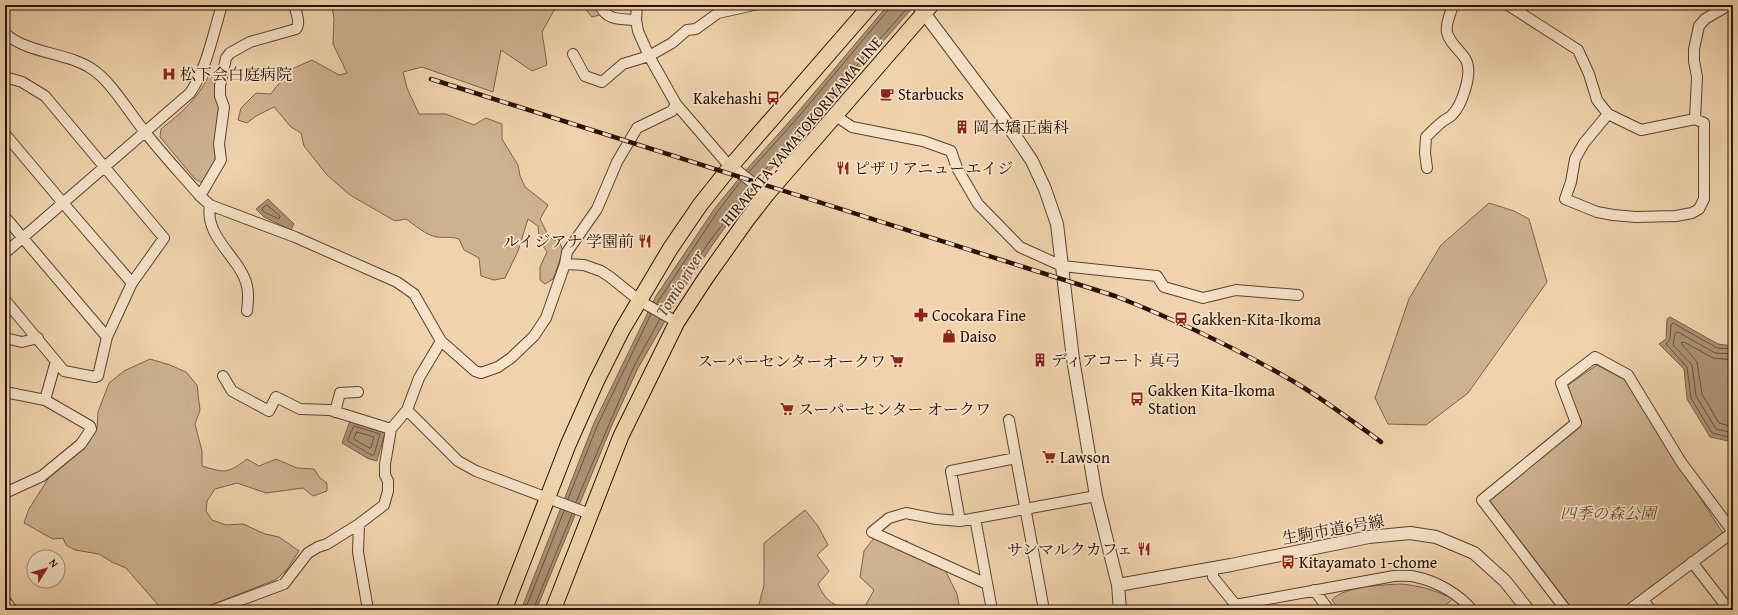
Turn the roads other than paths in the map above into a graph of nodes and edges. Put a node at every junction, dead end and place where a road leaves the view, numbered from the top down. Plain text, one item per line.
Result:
1 (222, 5) edge
2 (294, 5) edge
3 (600, 5) edge
4 (637, 5) edge
5 (754, 5) edge
6 (872, 5) edge
7 (1453, 5) edge
8 (1508, 5) edge
9 (1729, 5) edge
10 (924, 8) edge
11 (715, 9) edge
12 (636, 20) junction
13 (5, 33) edge
14 (573, 54) dead end
15 (649, 56) junction
16 (5, 77) edge
17 (676, 104) junction
18 (1608, 114) junction
19 (836, 116) junction
20 (1695, 119) junction
21 (145, 132) junction
22 (5, 134) edge
23 (731, 166) junction
24 (104, 167) junction
25 (1427, 168) dead end
26 (768, 194) junction
27 (200, 196) junction
28 (63, 203) junction
29 (210, 205) junction
30 (5, 217) edge
31 (22, 238) junction
32 (5, 253) edge
33 (565, 264) junction
34 (1062, 266) junction
35 (132, 282) junction
36 (1298, 295) dead end
37 (5, 300) edge
38 (640, 301) junction
39 (246, 311) dead end
40 (677, 322) junction
41 (107, 337) junction
42 (5, 338) edge
43 (38, 338) junction
44 (441, 341) junction
45 (56, 362) junction
46 (224, 376) dead end
47 (5, 392) edge
48 (358, 392) dead end
49 (45, 400) junction
50 (407, 410) junction
51 (335, 412) junction
52 (1009, 420) dead end
53 (391, 429) junction
54 (1016, 458) junction
55 (5, 493) edge
56 (1096, 496) junction
57 (548, 498) junction
58 (1025, 509) junction
59 (590, 514) junction
60 (975, 518) junction
61 (960, 521) junction
62 (359, 524) junction
63 (1733, 532) edge
64 (1692, 562) junction
65 (1212, 568) junction
66 (988, 584) junction
67 (1118, 585) junction
68 (1314, 590) junction
69 (5, 600) edge
70 (1643, 600) junction
71 (1235, 608) edge
72 (12, 610) edge
73 (214, 610) edge
74 (368, 610) edge
75 (504, 610) edge
76 (553, 610) edge
77 (992, 610) edge
78 (1044, 610) edge
79 (1120, 610) edge
80 (1329, 610) edge
81 (1472, 610) edge
82 (1528, 610) edge
83 (1566, 610) edge
84 (1629, 610) edge
85 (1651, 610) edge
86 (1729, 610) edge

1 - 21 street
2 - 27 street
3 - 12 street
4 - 12 street
5 - 11 street
6 - 23 main road, HIRAKATA YAMATOKORIYAMA LINE
7 - 25 street
8 - 18 street
9 - 20 street
10 - 19 main road, HIRAKATA YAMATOKORIYAMA LINE
10 - 34 street
11 - 15 street
12 - 15 street
13 - 21 street
14 - 15 street
15 - 17 street
16 - 24 street
17 - 23 street
17 - 33 street
18 - 20 street
18 - 20 street
19 - 26 main road, HIRAKATA YAMATOKORIYAMA LINE
19 - 34 street
21 - 24 street
21 - 27 street
22 - 28 street
23 - 26 street
23 - 38 main road, HIRAKATA YAMATOKORIYAMA LINE
24 - 28 street
24 - 35 street
26 - 40 main road, HIRAKATA YAMATOKORIYAMA LINE
27 - 29 street
28 - 31 street
28 - 35 street
29 - 39 street
29 - 44 street
30 - 31 street
31 - 32 street
31 - 41 street
33 - 38 street
33 - 44 street
34 - 36 street
34 - 56 street
35 - 41 street
37 - 43 street
38 - 40 street
38 - 57 main road, HIRAKATA YAMATOKORIYAMA LINE
40 - 59 main road, HIRAKATA YAMATOKORIYAMA LINE
41 - 45 street
42 - 43 street
43 - 45 street
44 - 50 street
45 - 49 street
46 - 51 street
47 - 49 street
48 - 51 street
49 - 55 street
50 - 53 street
50 - 57 street
51 - 53 street
52 - 54 street
53 - 62 street
54 - 58 street
54 - 61 street
56 - 58 street
56 - 67 street
57 - 59 street
57 - 75 main road, HIRAKATA YAMATOKORIYAMA LINE
58 - 60 street
58 - 78 street
59 - 76 main road, HIRAKATA YAMATOKORIYAMA LINE
60 - 61 street
60 - 66 street
61 - 66 street
62 - 73 street
62 - 74 street
63 - 64 street
63 - 83 street
64 - 70 street
64 - 86 street
65 - 67 street, 生駒市道6号線
65 - 71 street
65 - 82 street, 生駒市道6号線
66 - 77 street
67 - 79 street
68 - 71 street
68 - 80 street
68 - 81 street
69 - 72 street
70 - 84 street
70 - 85 street

